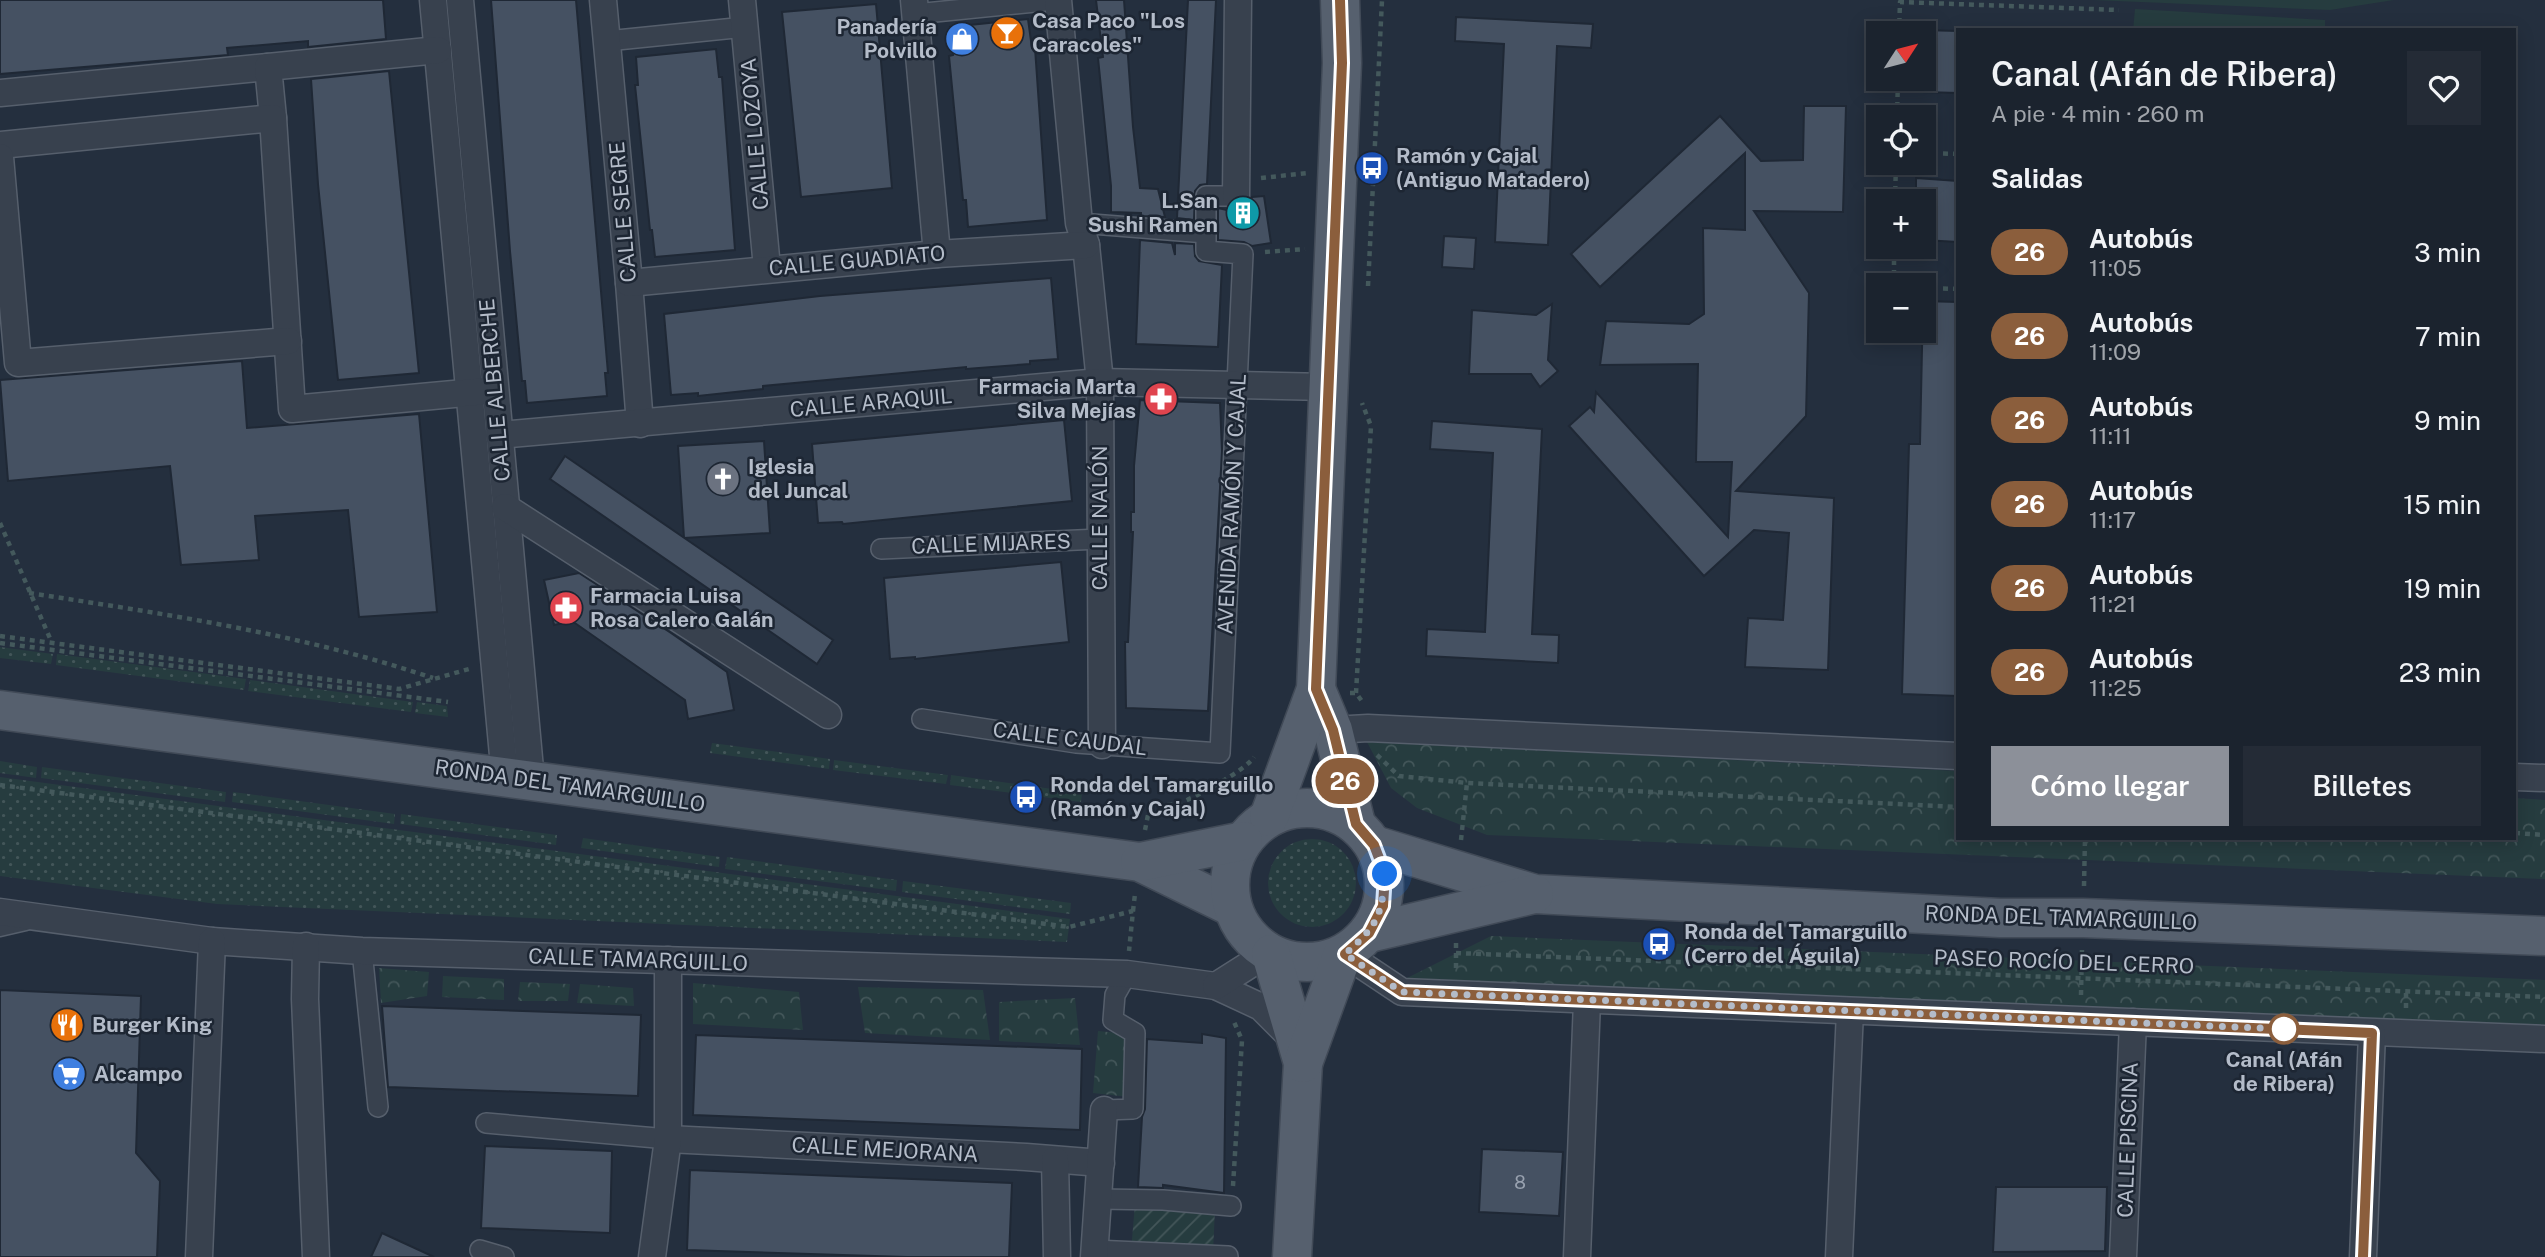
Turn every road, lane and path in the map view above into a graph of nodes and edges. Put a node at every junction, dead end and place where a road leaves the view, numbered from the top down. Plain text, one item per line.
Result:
1 (433, 0) edge
2 (460, 0) edge
3 (603, 0) edge
4 (742, 0) edge
5 (1056, 0) edge
6 (1238, 0) edge
7 (1340, 0) edge
8 (1382, 0) edge
9 (914, 7) edge
10 (2119, 10) dead end
11 (1899, 21) edge
12 (745, 27) junction
13 (607, 41) junction
14 (438, 50) junction
15 (268, 67) junction
16 (0, 93) edge
17 (273, 118) junction
18 (0, 145) edge
19 (1936, 153) edge
20 (1956, 154) edge
21 (0, 157) edge
22 (1336, 169) junction
23 (1236, 189) junction
24 (1206, 233) junction
25 (1083, 234) junction
26 (1333, 246) junction
27 (937, 254) junction
28 (1243, 254) junction
29 (767, 268) junction
30 (629, 283) junction
31 (1936, 288) edge
32 (1956, 289) edge
33 (1367, 299) dead end
34 (288, 341) junction
35 (1100, 382) junction
36 (1238, 386) junction
37 (1345, 390) junction
38 (482, 391) junction
39 (640, 424) junction
40 (499, 435) junction
41 (505, 507) junction
42 (0, 523) edge
43 (1100, 539) junction
44 (881, 549) dead end
45 (29, 593) junction
46 (0, 636) edge
47 (0, 643) edge
48 (52, 643) junction
49 (495, 663) junction
50 (434, 678) junction
51 (1316, 689) junction
52 (1356, 693) dead end
53 (448, 702) dead end
54 (0, 710) edge
55 (828, 715) dead end
56 (922, 719) dead end
57 (1333, 730) junction
58 (1102, 745) junction
59 (1220, 753) joint
60 (1376, 753) dead end
61 (1956, 756) edge
62 (2516, 777) edge
63 (2545, 778) edge
64 (518, 779) junction
65 (0, 785) edge
66 (1956, 807) edge
67 (1256, 829) junction
68 (2516, 833) edge
69 (1365, 834) junction
70 (2545, 835) edge
71 (1140, 862) junction
72 (1535, 894) junction
73 (1232, 907) junction
74 (0, 912) edge
75 (47, 919) junction
76 (0, 929) edge
77 (2545, 936) edge
78 (212, 942) junction
79 (306, 946) junction
80 (1352, 948) junction
81 (362, 951) junction
82 (1456, 953) dead end
83 (1270, 954) junction
84 (667, 960) junction
85 (1127, 974) junction
86 (1216, 986) junction
87 (2545, 997) edge
88 (1587, 1001) junction
89 (1850, 1011) junction
90 (1230, 1015) dead end
91 (2133, 1022) junction
92 (2372, 1033) junction
93 (2545, 1039) edge
94 (1299, 1052) junction
95 (378, 1107) dead end
96 (1104, 1110) joint
97 (486, 1123) dead end
98 (668, 1139) junction
99 (1055, 1160) junction
100 (1101, 1163) junction
101 (1099, 1199) junction
102 (1231, 1206) joint
103 (480, 1250) dead end
104 (1094, 1253) edge
105 (1228, 1256) edge
106 (199, 1257) edge
107 (316, 1257) edge
108 (504, 1257) edge
109 (652, 1257) edge
110 (1057, 1257) edge
111 (1292, 1257) edge
112 (1577, 1257) edge
113 (1839, 1257) edge
114 (2123, 1257) edge
115 (2363, 1257) edge

1 - 14 street, CALLE ALBERCHE
2 - 38 street, CALLE ALBERCHE
3 - 13 street, CALLE SEGRE
4 - 12 street, CALLE LOZOYA
5 - 9 street
5 - 25 street, CALLE NALÓN
6 - 23 street
7 - 22 main road
8 - 33 path
9 - 27 street
10 - 11 path
12 - 13 street
12 - 29 street, CALLE LOZOYA
13 - 30 street, CALLE SEGRE
14 - 15 street
14 - 38 street, CALLE ALBERCHE
15 - 16 street
15 - 17 street
17 - 18 street
17 - 34 street
19 - 20 path
21 - 34 street
22 - 23 path
22 - 26 main road
23 - 24 street
24 - 25 street
24 - 28 street
25 - 27 street, CALLE GUADIATO
25 - 35 street, CALLE NALÓN
26 - 28 path
26 - 37 main road
27 - 29 street, CALLE GUADIATO
28 - 36 street, AVENIDA RAMÓN Y CAJAL
29 - 30 street, CALLE GUADIATO
30 - 39 street, CALLE SEGRE
31 - 32 path
34 - 38 street
35 - 36 street, CALLE ARAQUIL
35 - 39 street, CALLE ARAQUIL
35 - 43 street, CALLE NALÓN
36 - 37 street, CALLE ARAQUIL
36 - 59 street, AVENIDA RAMÓN Y CAJAL
37 - 51 main road
37 - 52 path
38 - 40 street, CALLE ALBERCHE
38 - 49 street, CALLE ALBERCHE
39 - 40 street, CALLE ARAQUIL
40 - 41 street, CALLE ALBERCHE
41 - 55 street
41 - 64 street, CALLE ALBERCHE
42 - 45 path
43 - 44 street, CALLE MIJARES
43 - 58 street, CALLE NALÓN
45 - 48 path
45 - 50 path
46 - 48 path
47 - 53 path
48 - 50 path
49 - 50 path
49 - 64 street, CALLE ALBERCHE
51 - 57 main road
51 - 67 main road
54 - 64 main road, RONDA DEL TAMARGUILLO
56 - 58 street, CALLE CAUDAL
57 - 61 street
57 - 69 main road
58 - 59 street, CALLE CAUDAL
60 - 66 path
62 - 63 street
64 - 71 main road, RONDA DEL TAMARGUILLO
65 - 85 path
67 - 69 main road
67 - 71 main road, RONDA DEL TAMARGUILLO
67 - 73 main road
68 - 70 path
69 - 72 main road, RONDA DEL TAMARGUILLO
69 - 80 main road
71 - 73 main road, RONDA DEL TAMARGUILLO
72 - 77 main road, RONDA DEL TAMARGUILLO
72 - 80 main road, RONDA DEL TAMARGUILLO
73 - 83 main road
74 - 75 street, CALLE TAMARGUILLO
75 - 76 lane
75 - 78 street, CALLE TAMARGUILLO
78 - 79 street, CALLE TAMARGUILLO
78 - 106 street
79 - 81 street, CALLE TAMARGUILLO
79 - 107 street
80 - 83 main road
80 - 88 street
80 - 94 main road
81 - 84 street, CALLE TAMARGUILLO
81 - 95 street
82 - 87 path, PASEO ROCÍO DEL CERRO
83 - 86 street
83 - 94 main road
84 - 85 street, CALLE TAMARGUILLO
84 - 98 street
85 - 86 street, CALLE TAMARGUILLO
85 - 96 street
86 - 94 street, CALLE TAMARGUILLO
88 - 89 street
88 - 112 street
89 - 91 street
89 - 113 street
90 - 102 path
91 - 92 street
91 - 114 street, CALLE PISCINA
92 - 93 street
92 - 115 street
94 - 111 main road
96 - 100 street
97 - 98 street
98 - 99 street, CALLE MEJORANA
98 - 109 street
99 - 100 street, CALLE MEJORANA
99 - 110 street
100 - 101 street
101 - 102 street
101 - 104 street
103 - 108 street
104 - 105 street

